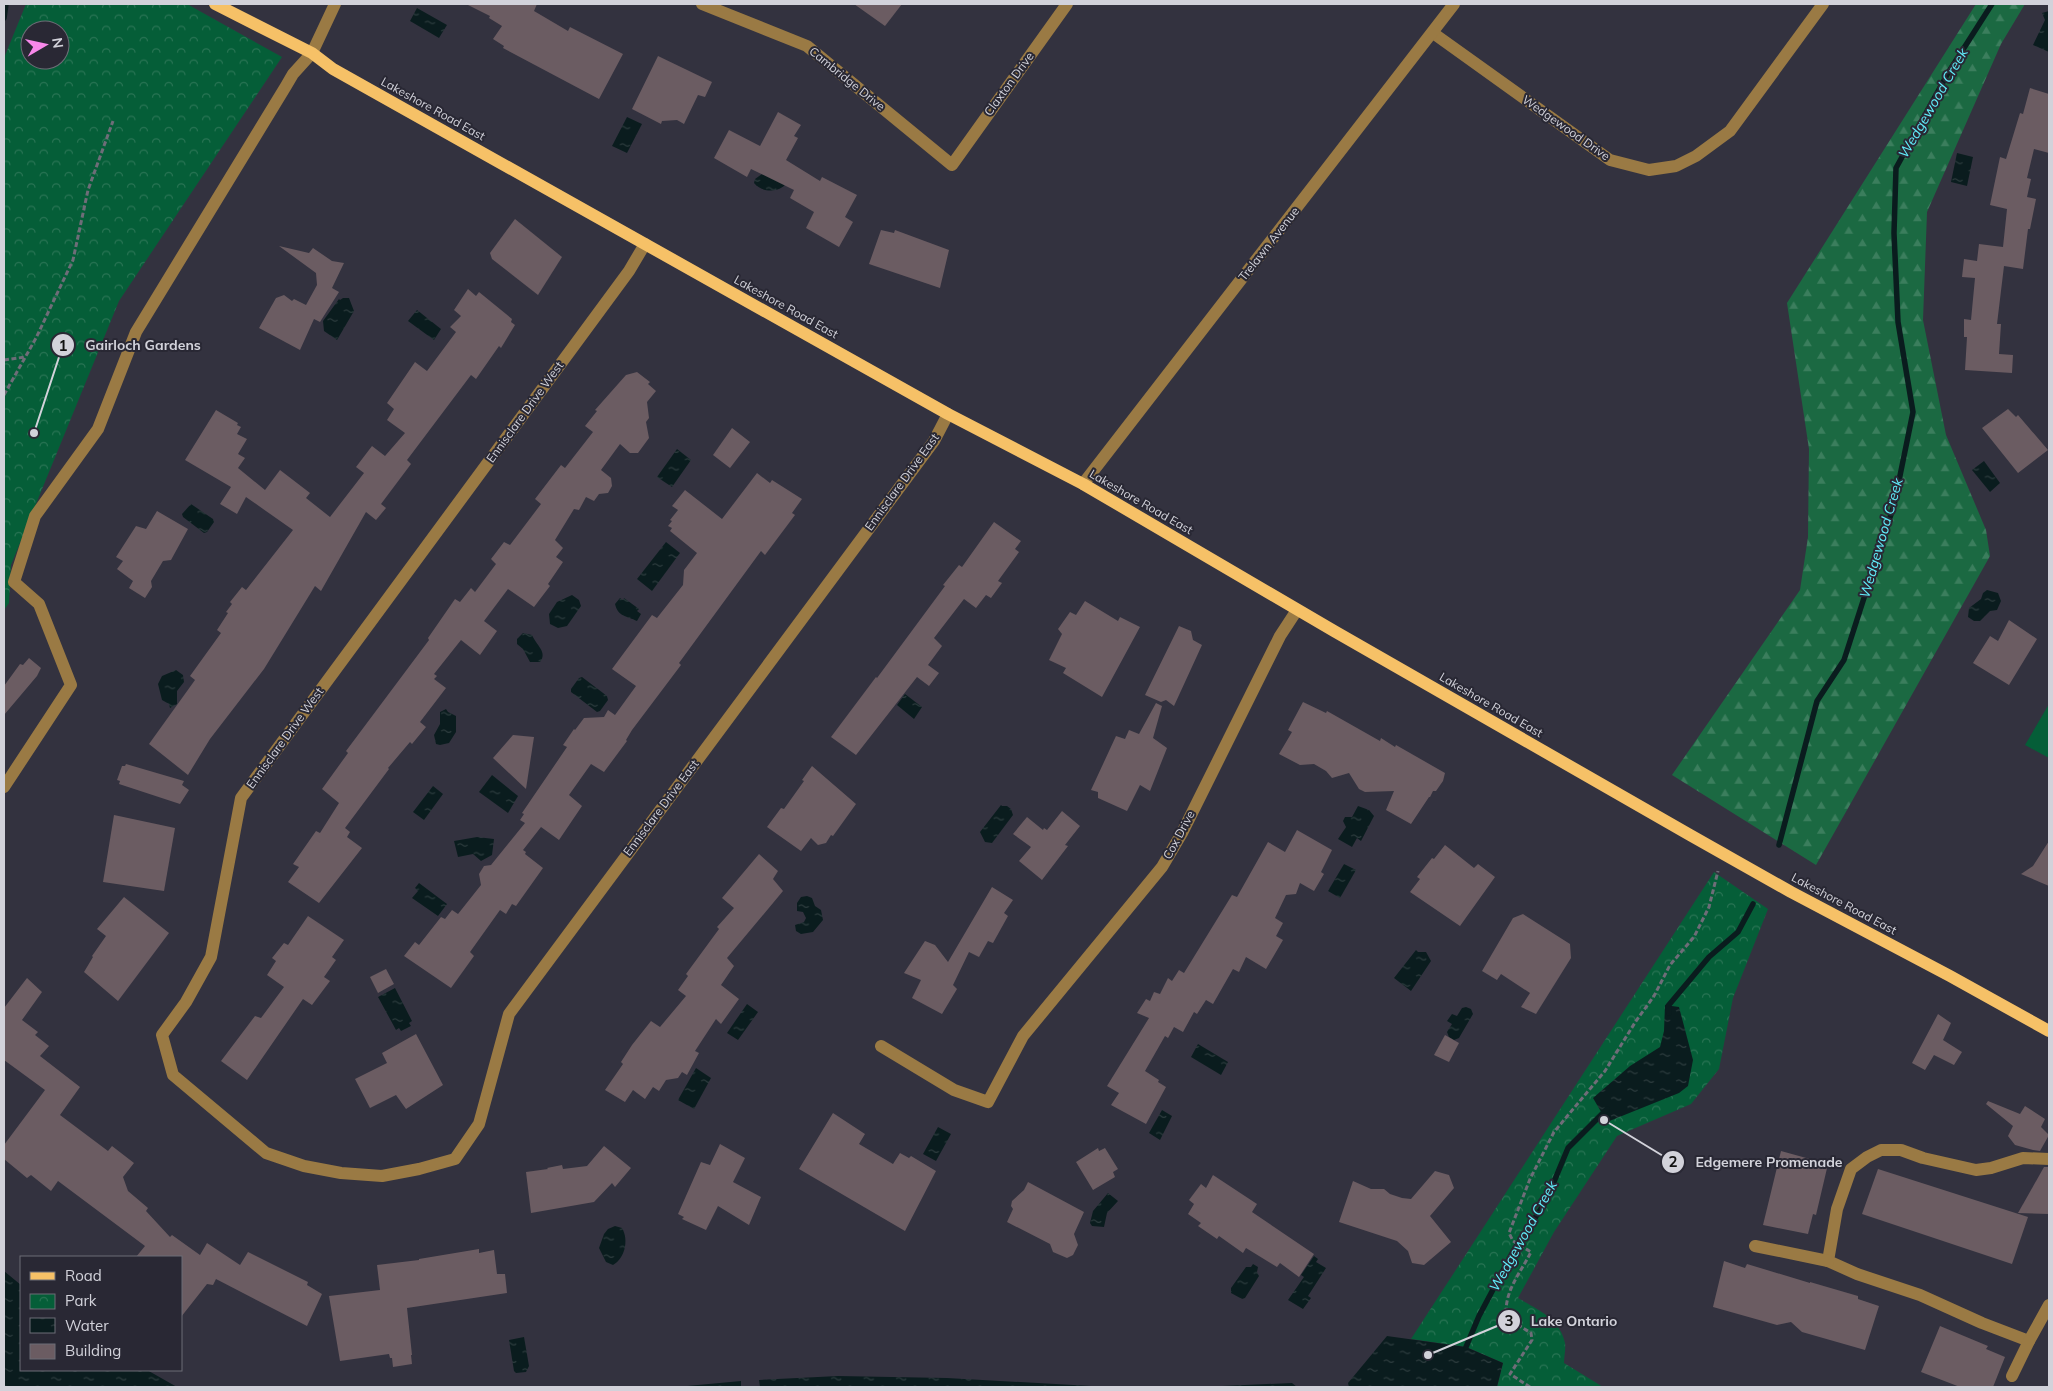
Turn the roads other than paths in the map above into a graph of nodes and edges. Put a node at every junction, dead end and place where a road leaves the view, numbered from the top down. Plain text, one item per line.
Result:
1 (216, 4) edge
2 (335, 4) edge
3 (702, 4) edge
4 (1067, 4) edge
5 (1454, 4) edge
6 (1823, 4) edge
7 (1433, 33) junction
8 (312, 53) junction
9 (952, 165) joint
10 (645, 244) junction
11 (948, 414) junction
12 (1084, 484) junction
13 (1297, 610) junction
14 (4, 787) edge
15 (2049, 1031) edge
16 (881, 1046) dead end
17 (2049, 1159) edge
18 (382, 1176) joint
19 (1755, 1246) dead end
20 (1828, 1261) junction
21 (2049, 1306) edge
22 (2029, 1341) junction
23 (2012, 1376) dead end

1 - 8 main road, Lakeshore Road East
2 - 8 street
3 - 9 street, Cambridge Drive
4 - 9 street, Claxton Drive
5 - 7 street, Trelawn Avenue
6 - 7 street, Wedgewood Drive
7 - 12 street, Trelawn Avenue
8 - 10 main road, Lakeshore Road East
8 - 14 street
10 - 11 main road, Lakeshore Road East
10 - 18 street, Ennisclare Drive West
11 - 12 main road, Lakeshore Road East
11 - 18 street, Ennisclare Drive East
12 - 13 main road, Lakeshore Road East
13 - 15 main road, Lakeshore Road East
13 - 16 street, Cox Drive
17 - 20 street
19 - 20 street
20 - 22 street
21 - 22 street
22 - 23 street

